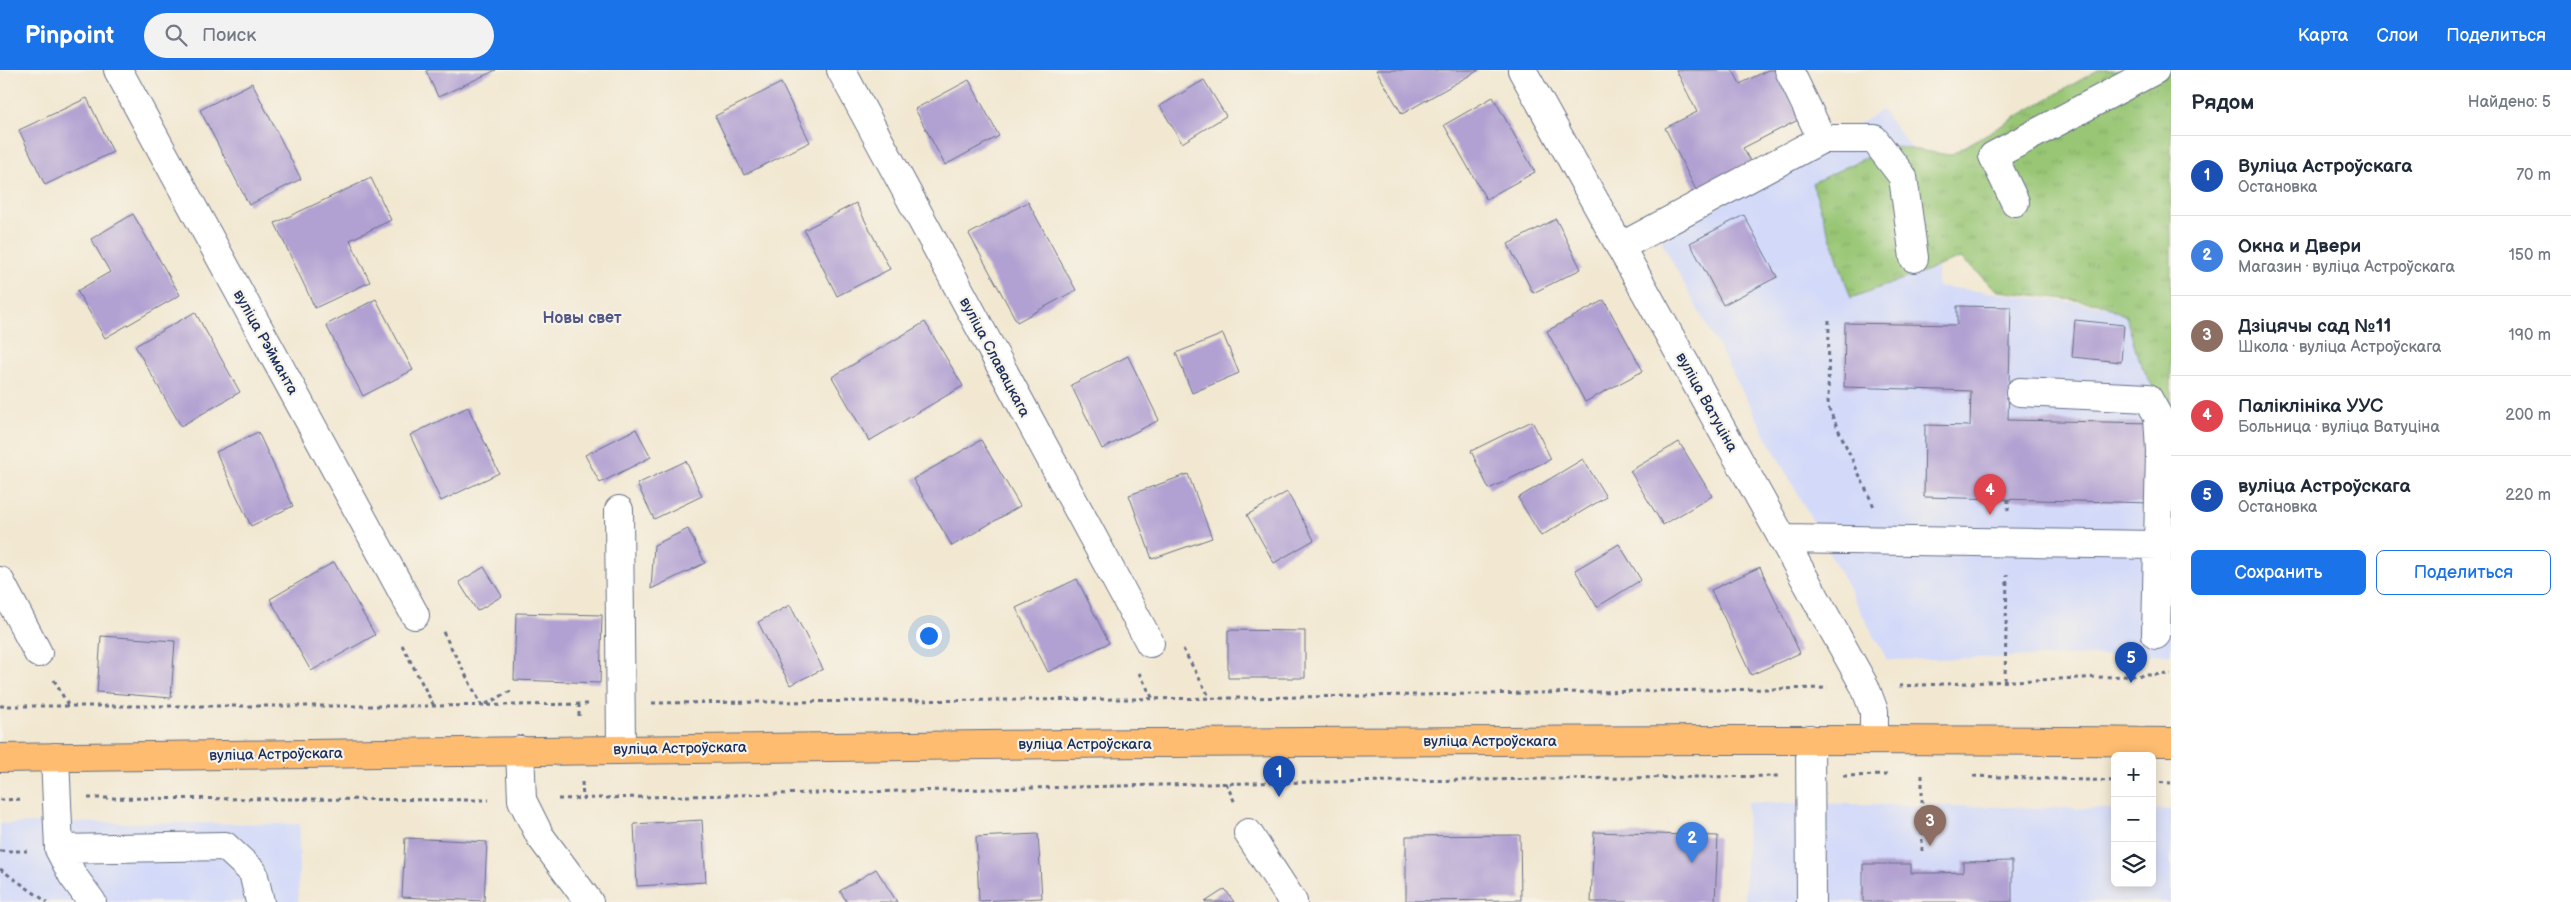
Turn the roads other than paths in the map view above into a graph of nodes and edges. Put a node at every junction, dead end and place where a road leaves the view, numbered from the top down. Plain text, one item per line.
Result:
1 (118, 70) edge
2 (841, 70) edge
3 (1522, 70) edge
4 (1789, 70) edge
5 (2154, 70) edge
6 (1822, 139) junction
7 (2015, 202) dead end
8 (1620, 247) junction
9 (1914, 258) dead end
10 (2020, 392) dead end
11 (619, 510) dead end
12 (1782, 539) junction
13 (2158, 544) junction
14 (0, 581) edge
15 (415, 615) dead end
16 (2156, 635) dead end
17 (1150, 643) dead end
18 (38, 653) dead end
19 (1810, 739) junction
20 (1874, 739) junction
21 (2171, 742) edge
22 (621, 748) junction
23 (520, 750) junction
24 (55, 757) junction
25 (0, 758) edge
26 (1248, 833) dead end
27 (59, 849) junction
28 (92, 902) edge
29 (260, 902) edge
30 (588, 902) edge
31 (1293, 902) edge
32 (1811, 902) edge

1 - 15 street, вуліца Рэйманта
2 - 17 street, вуліца Славацкага
3 - 8 street, вуліца Ватуціна
4 - 6 street
5 - 7 street
6 - 8 street
6 - 9 street
8 - 12 street, вуліца Ватуціна
10 - 13 street
11 - 22 street
12 - 13 street
12 - 20 street, вуліца Ватуціна
13 - 16 street
14 - 18 street
19 - 20 main road, вуліца Астроўскага
19 - 22 main road, вуліца Астроўскага
19 - 32 street
20 - 21 main road, вуліца Астроўскага
22 - 23 main road, вуліца Астроўскага
23 - 24 main road, вуліца Астроўскага
23 - 30 street
24 - 25 main road, вуліца Астроўскага
24 - 27 street
26 - 31 street
27 - 28 street
27 - 29 street

